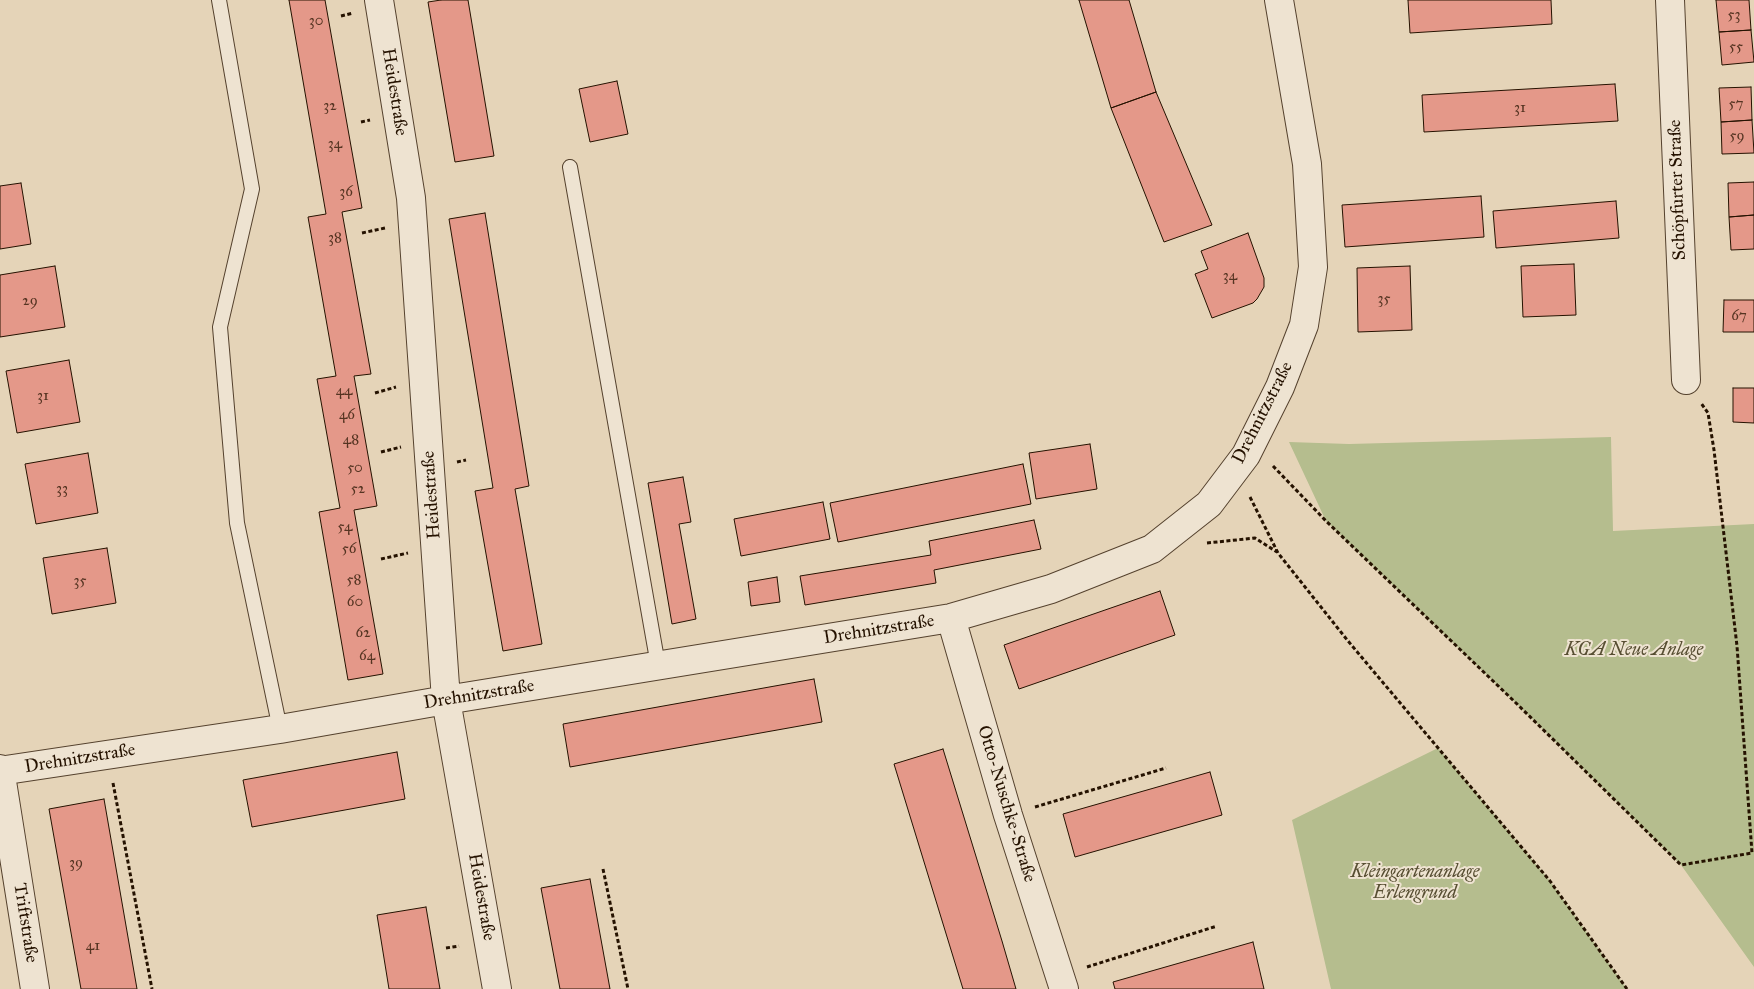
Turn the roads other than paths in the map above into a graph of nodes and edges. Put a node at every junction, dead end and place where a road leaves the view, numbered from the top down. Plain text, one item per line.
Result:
1 (219, 0) edge
2 (379, 0) edge
3 (1278, 0) edge
4 (1670, 0) edge
5 (570, 167) dead end
6 (1686, 380) road end
7 (951, 618) junction
8 (658, 665) junction
9 (446, 700) junction
10 (280, 729) junction
11 (0, 771) edge
12 (1062, 982) edge
13 (35, 989) edge
14 (497, 989) edge

1 - 10 lane
2 - 9 street, Heidestraße
3 - 7 street, Drehnitzstraße
4 - 6 street, Schöpfurter Straße
5 - 8 lane
7 - 8 street, Drehnitzstraße
7 - 12 street, Otto-Nuschke-Straße
8 - 9 street, Drehnitzstraße
9 - 10 street, Drehnitzstraße
9 - 14 street, Heidestraße
10 - 11 street, Drehnitzstraße
11 - 13 street, Triftstraße

